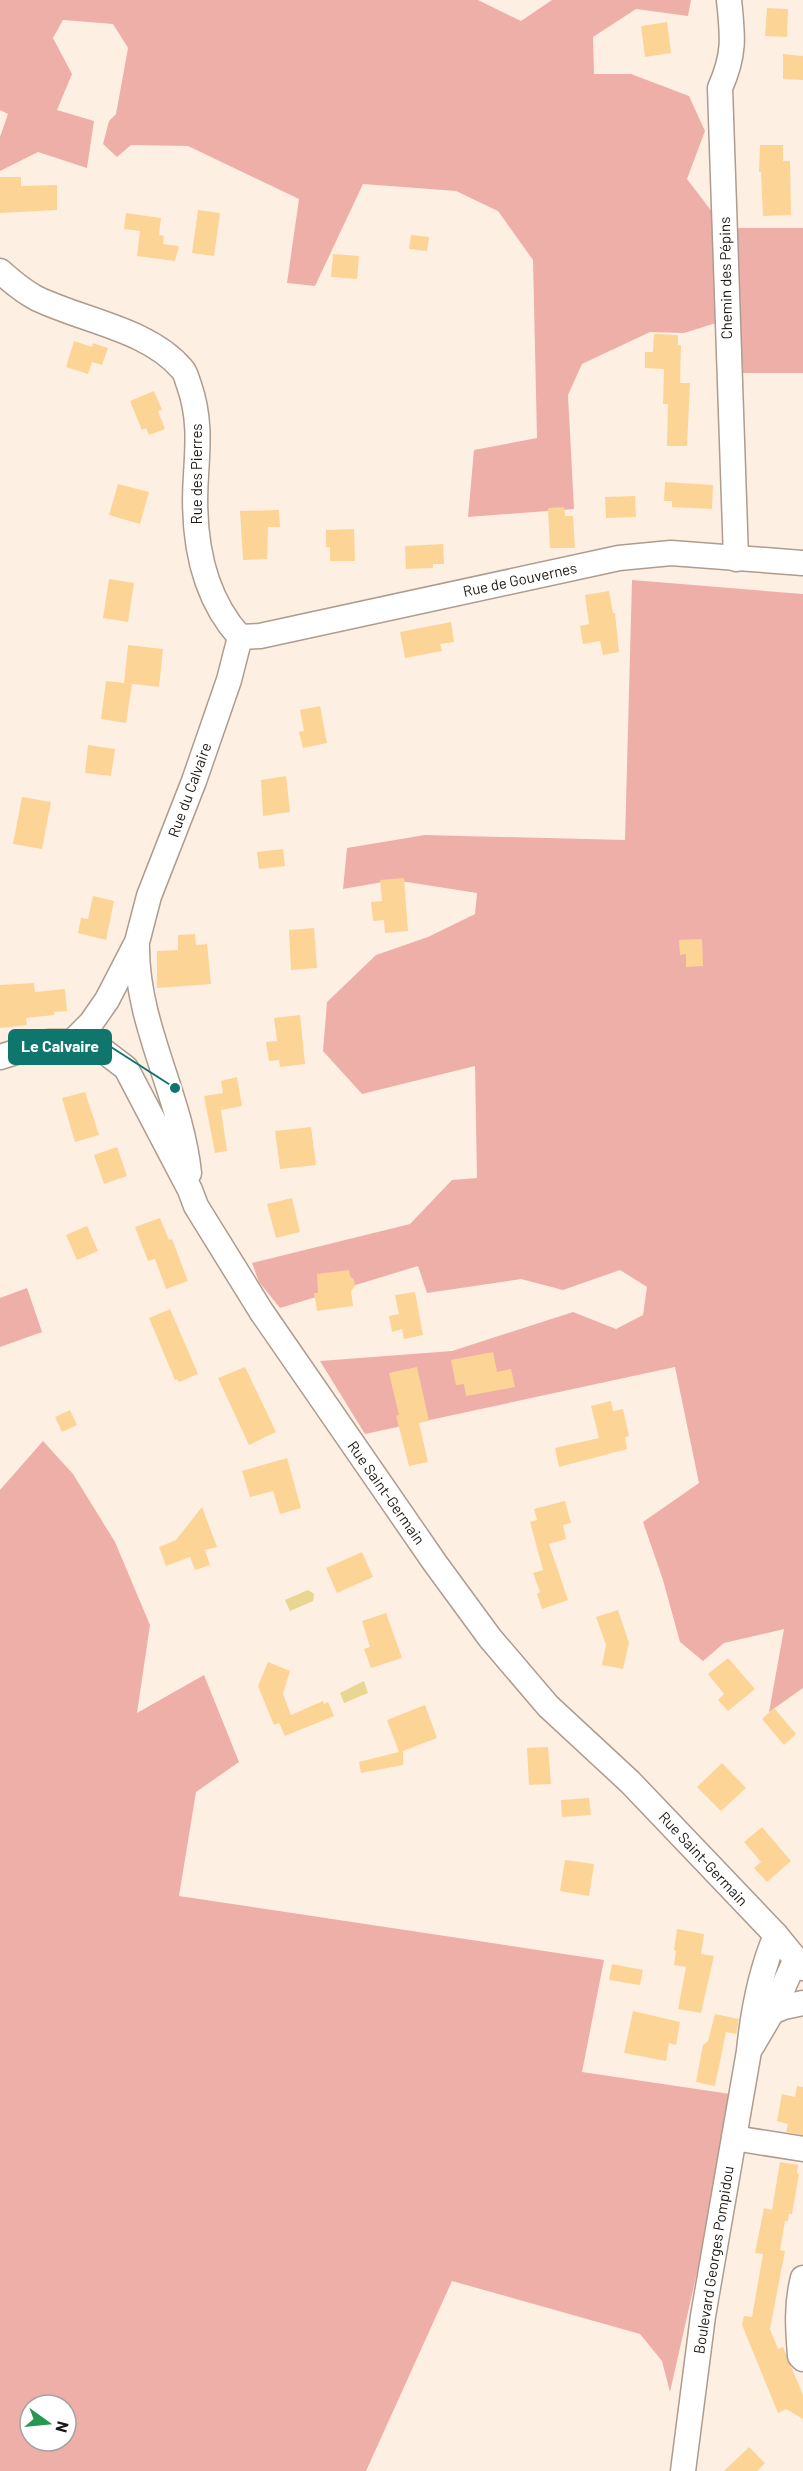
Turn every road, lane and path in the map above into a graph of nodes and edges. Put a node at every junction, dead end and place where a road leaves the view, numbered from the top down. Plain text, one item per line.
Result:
1 (729, 0) edge
2 (0, 271) edge
3 (736, 559) junction
4 (803, 563) edge
5 (240, 637) junction
6 (137, 942) junction
7 (72, 1042) junction
8 (0, 1058) edge
9 (190, 1190) junction
10 (776, 1935) junction
11 (799, 1965) edge
12 (803, 2003) edge
13 (772, 2012) junction
14 (749, 2051) junction
15 (734, 2138) junction
16 (803, 2149) edge
17 (803, 2278) edge
18 (803, 2359) edge
19 (683, 2471) edge

1 - 3 street, Chemin des Pépins
2 - 5 street, Rue des Pierres
3 - 4 street, Rue de Gouvernes
3 - 5 street, Rue de Gouvernes
5 - 6 street, Rue du Calvaire
6 - 7 street, Rue du Calvaire
6 - 9 street, Rue du Calvaire
7 - 8 street, Rue Saint-Germain
7 - 9 street, Rue Saint-Germain
9 - 10 street, Rue Saint-Germain
10 - 11 street, Rue Saint-Germain
10 - 14 street, Boulevard Georges Pompidou
11 - 13 street, Boulevard Georges Pompidou
12 - 13 street
13 - 14 street, Boulevard Georges Pompidou
14 - 15 street, Boulevard Georges Pompidou
15 - 16 street
15 - 19 street, Boulevard Georges Pompidou
17 - 18 street

